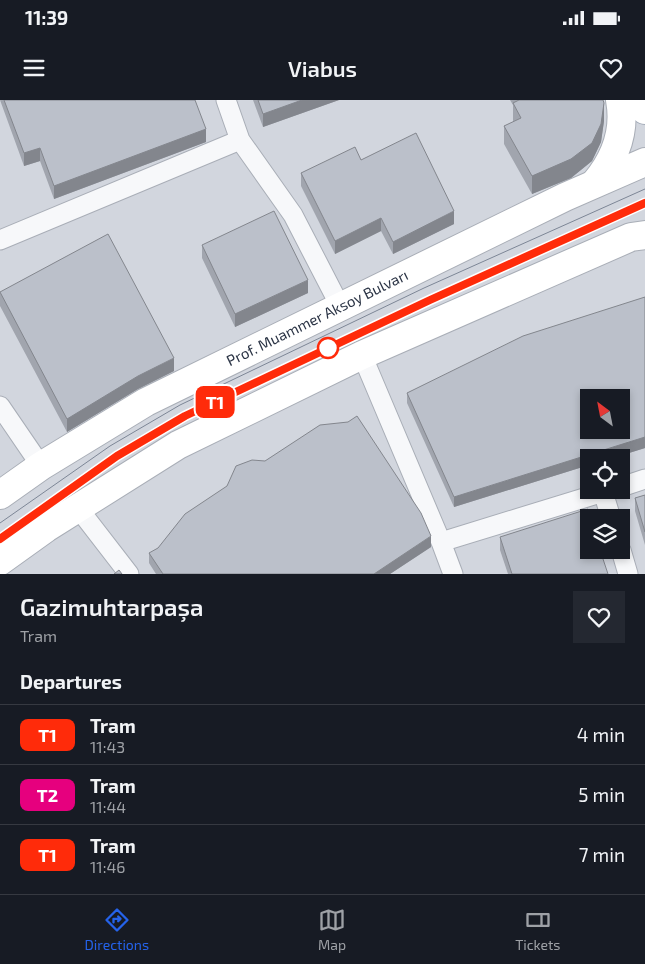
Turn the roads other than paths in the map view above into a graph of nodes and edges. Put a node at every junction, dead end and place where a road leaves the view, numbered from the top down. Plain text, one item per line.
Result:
1 (226, 100) edge
2 (620, 100) edge
3 (635, 100) edge
4 (645, 110) edge
5 (240, 140) junction
6 (645, 162) edge
7 (595, 183) junction
8 (640, 234) edge
9 (0, 240) edge
10 (340, 306) junction
11 (362, 355) junction
12 (0, 406) edge
13 (41, 466) junction
14 (645, 479) edge
15 (630, 484) edge
16 (0, 495) edge
17 (581, 499) edge
18 (78, 508) junction
19 (442, 542) junction
20 (623, 559) edge
21 (0, 561) edge
22 (129, 574) edge
23 (452, 574) edge
24 (628, 574) edge

1 - 5 street
2 - 7 main road
3 - 4 main road
5 - 9 street
5 - 10 street
6 - 7 main road, Prof. Muammer Aksoy Bulvarı
7 - 10 main road, Prof. Muammer Aksoy Bulvarı
8 - 11 main road
10 - 13 main road, Prof. Muammer Aksoy Bulvarı
11 - 18 main road
11 - 19 street
12 - 13 street
13 - 16 main road, Prof. Muammer Aksoy Bulvarı
14 - 15 street
17 - 19 street
18 - 21 main road
18 - 22 street
19 - 23 street
20 - 24 street

